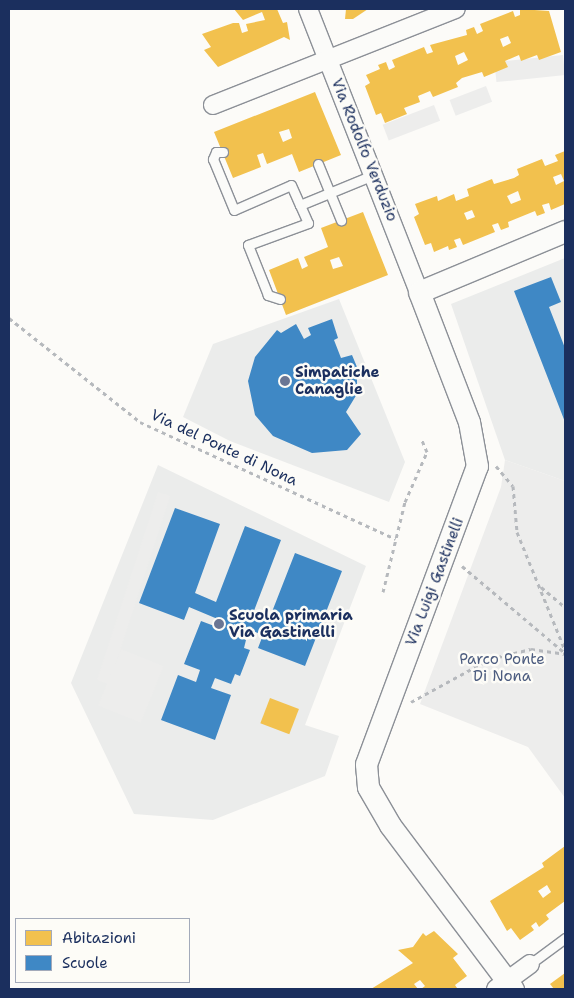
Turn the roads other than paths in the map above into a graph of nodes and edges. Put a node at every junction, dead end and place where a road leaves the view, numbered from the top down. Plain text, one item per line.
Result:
1 (308, 9) edge
2 (456, 9) edge
3 (328, 59) junction
4 (213, 106) dead end
5 (223, 152) dead end
6 (318, 164) dead end
7 (373, 175) junction
8 (329, 192) junction
9 (300, 205) junction
10 (341, 220) dead end
11 (565, 231) edge
12 (419, 292) junction
13 (280, 299) dead end
14 (565, 938) edge
15 (530, 964) joint
16 (505, 987) edge

1 - 3 street, Via Rodolfo Verduzio
2 - 3 street
3 - 4 street
3 - 7 street, Via Rodolfo Verduzio
5 - 9 lane
6 - 8 lane
7 - 8 lane
7 - 12 street, Via Rodolfo Verduzio
8 - 9 lane
8 - 10 lane
9 - 13 lane
11 - 12 street
12 - 16 street, Via Luigi Gastinelli
14 - 15 lane
15 - 16 street

